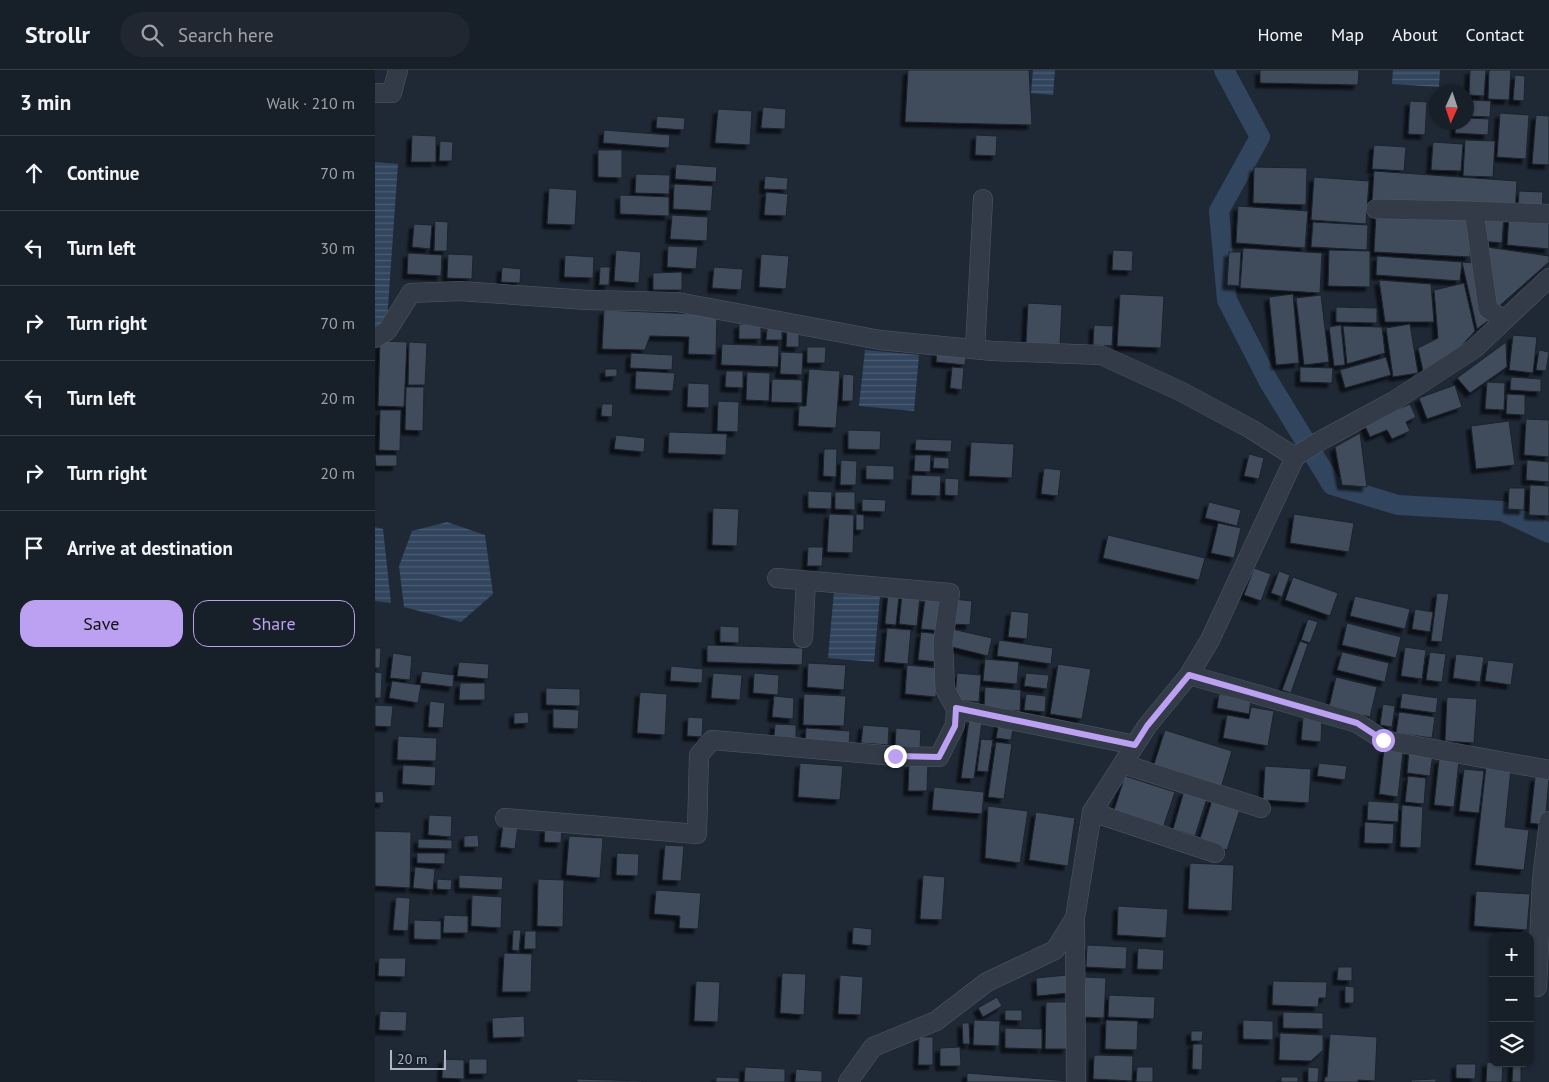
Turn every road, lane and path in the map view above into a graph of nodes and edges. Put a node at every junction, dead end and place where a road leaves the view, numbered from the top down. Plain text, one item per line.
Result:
1 (398, 70) edge
2 (375, 94) edge
3 (983, 199) dead end
4 (1376, 209) dead end
5 (1475, 211) junction
6 (1549, 214) edge
7 (1549, 278) edge
8 (1504, 320) junction
9 (375, 338) edge
10 (975, 349) junction
11 (1306, 450) junction
12 (777, 578) dead end
13 (806, 581) junction
14 (803, 638) dead end
15 (1189, 675) junction
16 (956, 708) junction
17 (1135, 745) junction
18 (1123, 764) junction
19 (1549, 770) edge
20 (1261, 808) dead end
21 (1092, 812) junction
22 (505, 818) dead end
23 (1549, 821) edge
24 (1215, 853) dead end
25 (1075, 918) junction
26 (1537, 987) dead end
27 (848, 1082) edge
28 (1076, 1082) edge

1 - 2 street
3 - 10 street
4 - 5 street
5 - 6 street
5 - 8 street
7 - 8 street
8 - 11 street
9 - 10 street
10 - 11 street
11 - 15 street
12 - 13 street
13 - 14 street
13 - 16 street
15 - 17 street
15 - 19 street
16 - 17 street
16 - 22 street
17 - 18 street
18 - 20 street
18 - 21 street
21 - 24 street
21 - 25 street
23 - 26 street
25 - 27 street
25 - 28 street

